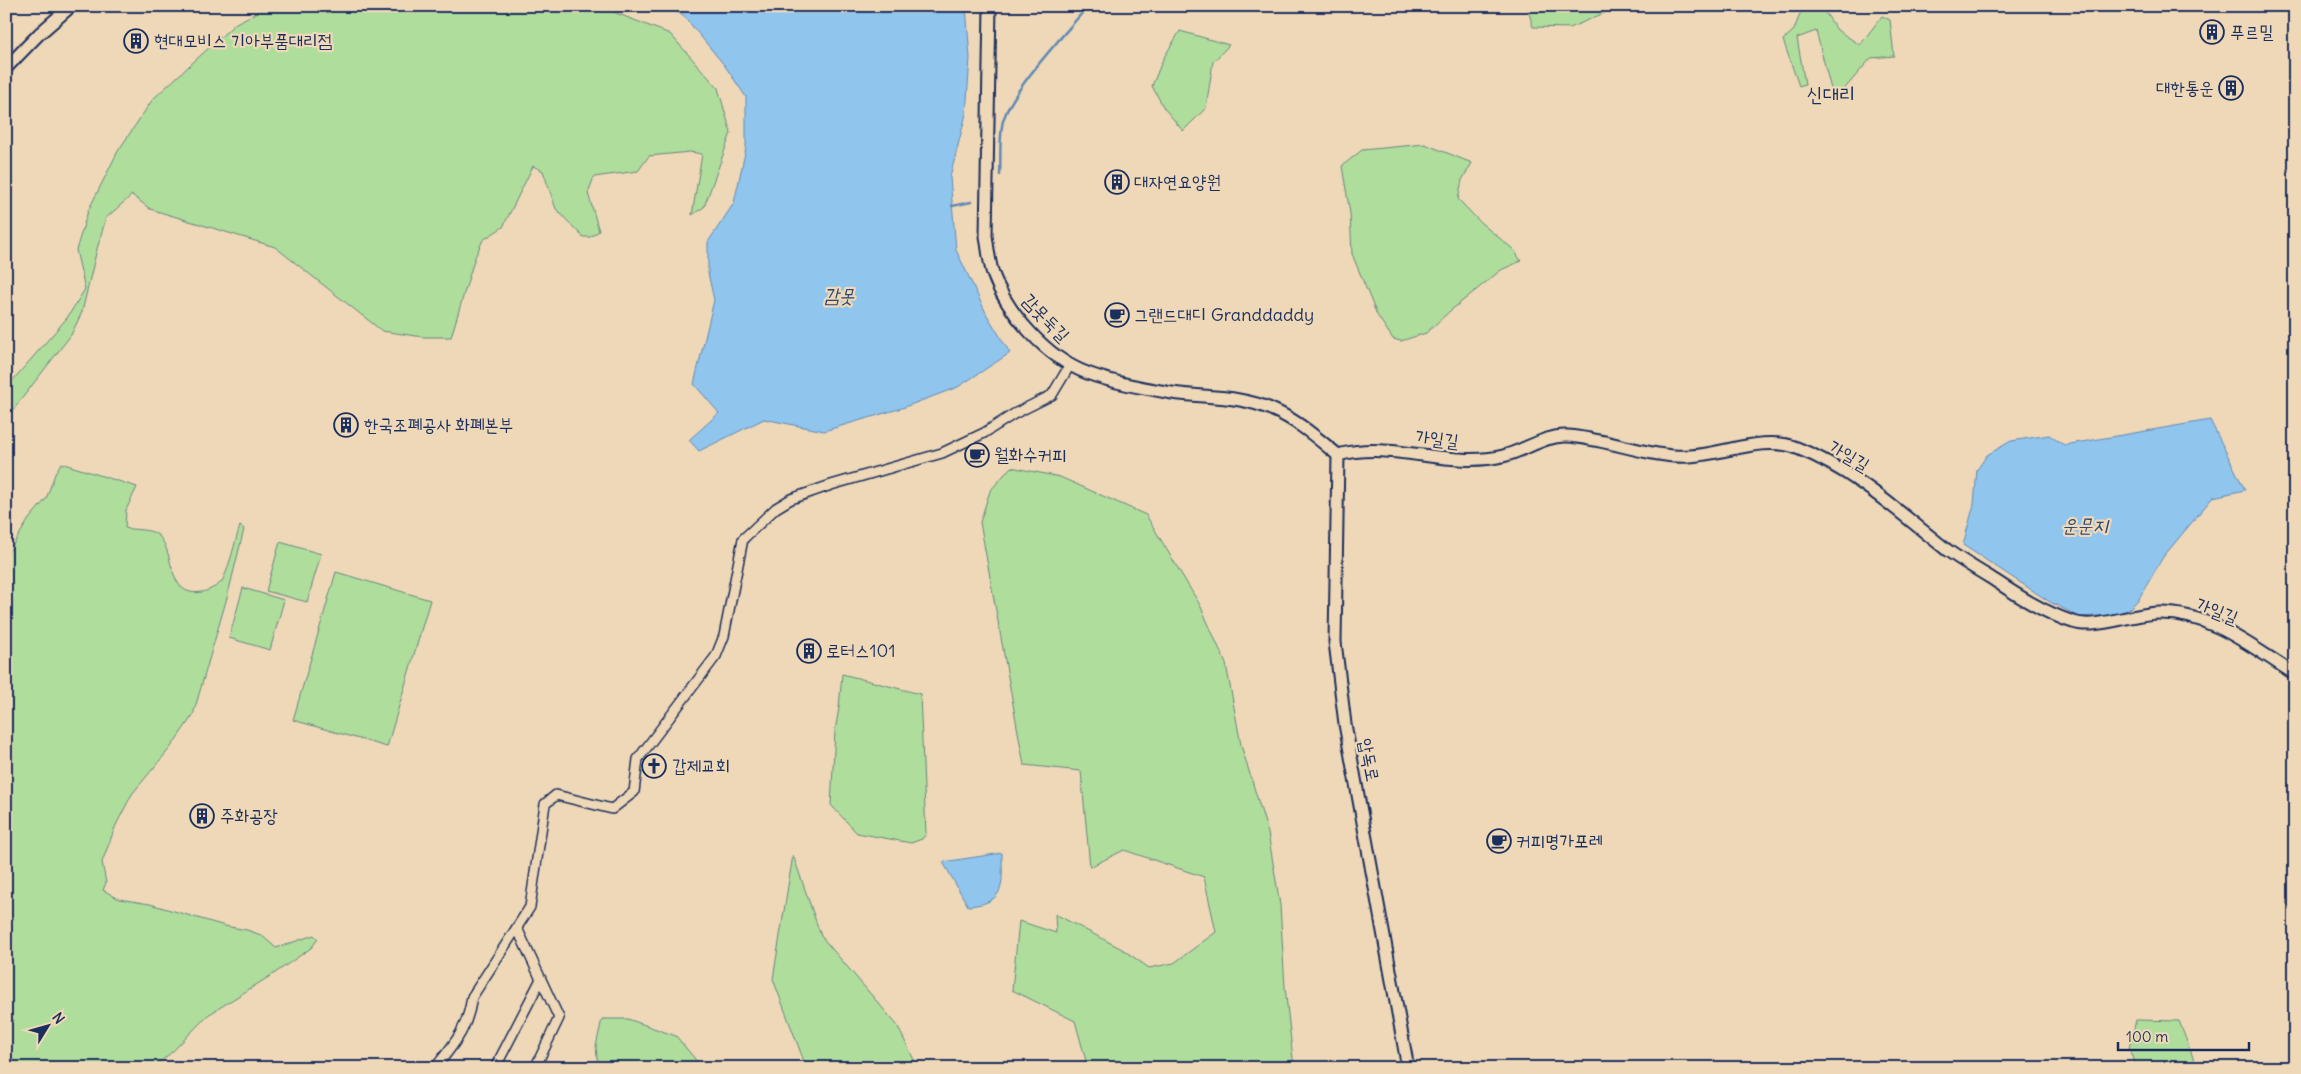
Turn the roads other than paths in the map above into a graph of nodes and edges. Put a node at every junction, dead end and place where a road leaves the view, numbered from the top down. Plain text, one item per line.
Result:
1 (71, 6) edge
2 (990, 6) edge
3 (6, 68) edge
4 (1070, 365) junction
5 (1338, 455) junction
6 (2295, 674) edge
7 (516, 928) junction
8 (541, 980) junction
9 (438, 1067) edge
10 (495, 1068) edge
11 (534, 1068) edge
12 (1408, 1068) edge

1 - 3 street
2 - 4 street, 감못둑길
4 - 5 street, 감못둑길
4 - 7 street
5 - 6 street, 가일길
5 - 12 street, 압독로
7 - 8 street
7 - 9 street
8 - 10 street
8 - 11 street

